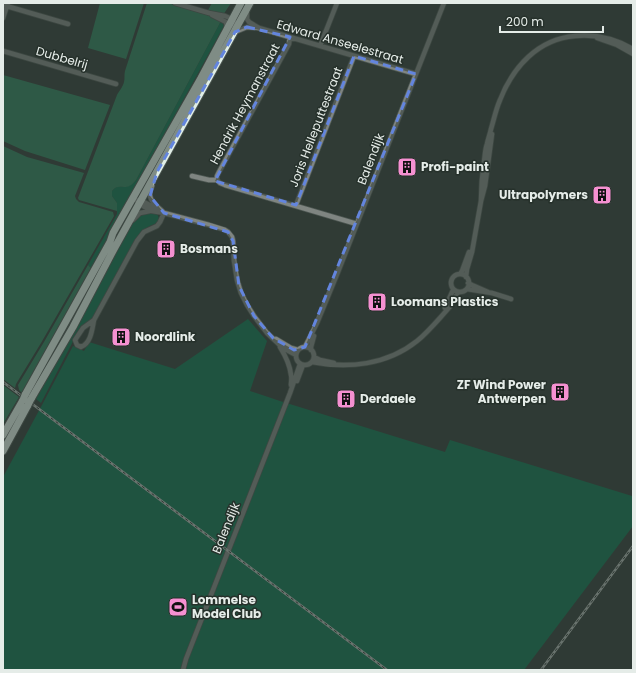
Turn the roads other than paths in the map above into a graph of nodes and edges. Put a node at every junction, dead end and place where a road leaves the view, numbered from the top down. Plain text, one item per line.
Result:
1 (175, 3) edge
2 (241, 3) edge
3 (337, 3) edge
4 (444, 3) edge
5 (6, 5) edge
6 (249, 5) edge
7 (209, 13) junction
8 (229, 17) junction
9 (3, 18) edge
10 (68, 24) dead end
11 (227, 28) junction
12 (259, 28) junction
13 (235, 32) junction
14 (290, 37) junction
15 (320, 46) junction
16 (627, 48) junction
17 (633, 49) edge
18 (3, 51) edge
19 (633, 54) edge
20 (354, 56) junction
21 (416, 74) junction
22 (116, 84) dead end
23 (164, 145) junction
24 (157, 172) junction
25 (192, 176) dead end
26 (217, 180) junction
27 (139, 201) junction
28 (296, 205) junction
29 (152, 211) junction
30 (164, 213) junction
31 (357, 224) junction
32 (126, 227) junction
33 (110, 242) junction
34 (472, 245) junction
35 (460, 274) junction
36 (466, 277) junction
37 (468, 283) junction
38 (467, 289) junction
39 (456, 291) junction
40 (492, 293) junction
41 (511, 299) dead end
42 (94, 320) junction
43 (317, 323) junction
44 (273, 338) junction
45 (278, 343) junction
46 (305, 347) junction
47 (298, 350) junction
48 (311, 350) junction
49 (296, 355) junction
50 (313, 359) junction
51 (301, 364) junction
52 (290, 393) junction
53 (27, 400) junction
54 (3, 435) edge
55 (3, 451) edge
56 (183, 670) edge

1 - 7 street
2 - 8 highway
3 - 15 street
4 - 21 street, Balendijk
5 - 9 street
5 - 10 street
6 - 12 street, Edward Anseelestraat
6 - 13 highway
7 - 8 street
7 - 11 street
8 - 11 highway
8 - 13 street
11 - 23 highway
12 - 13 street, Edward Anseelestraat
12 - 14 street, Edward Anseelestraat
13 - 24 highway
14 - 15 street, Edward Anseelestraat
14 - 26 street, Hendrik Heymanstraat
15 - 20 street, Edward Anseelestraat
16 - 17 street
16 - 19 street
16 - 34 street
18 - 22 street, Dubbelrij
20 - 21 street, Edward Anseelestraat
20 - 28 street, Joris Helleputtestraat
21 - 31 street, Balendijk
23 - 27 highway
23 - 33 highway
24 - 27 highway
24 - 30 street
25 - 26 street, Hendrik Heymanstraat
26 - 28 street, Hendrik Heymanstraat
27 - 29 street
27 - 30 street
27 - 32 highway
27 - 33 highway
28 - 31 street, Hendrik Heymanstraat
29 - 30 street
29 - 32 street
30 - 42 street
30 - 44 street
31 - 43 street, Balendijk
32 - 53 highway
33 - 53 highway
34 - 35 street
34 - 36 street
35 - 36 street
35 - 39 street
36 - 37 street
37 - 38 street
37 - 40 street
38 - 39 street
38 - 40 street
39 - 50 street
40 - 41 street
42 - 42 street
43 - 46 street, Balendijk
43 - 48 street, Balendijk
44 - 45 street
44 - 47 street
45 - 49 street
45 - 52 street
46 - 47 street
46 - 48 street
47 - 49 street
48 - 50 street
49 - 51 street
50 - 51 street
51 - 52 street, Balendijk
52 - 56 street, Balendijk
53 - 54 highway
53 - 55 highway

